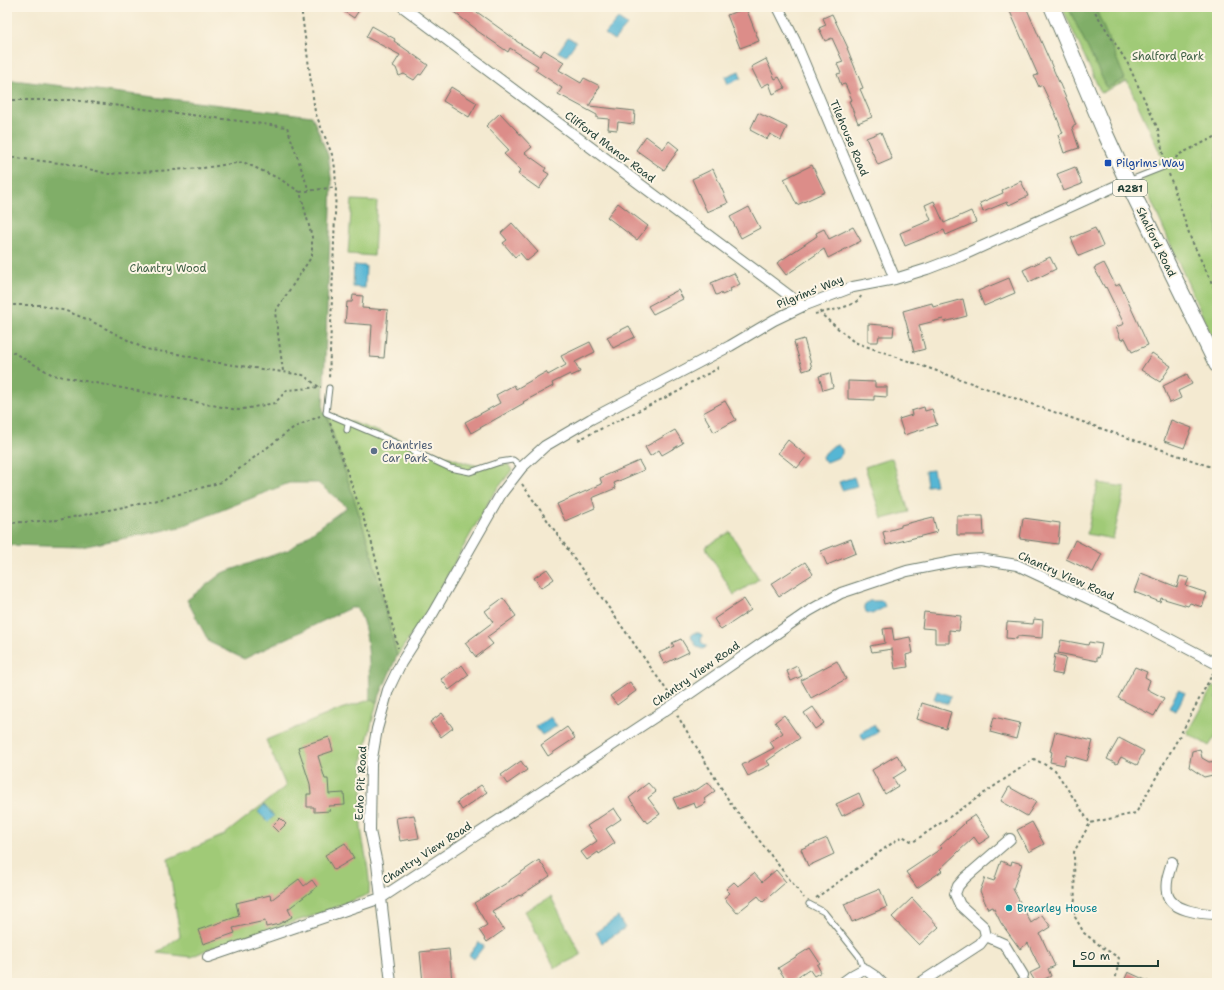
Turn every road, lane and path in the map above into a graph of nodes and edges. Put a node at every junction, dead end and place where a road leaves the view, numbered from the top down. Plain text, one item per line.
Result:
1 (301, 7) edge
2 (403, 7) edge
3 (778, 7) edge
4 (1052, 7) edge
5 (1092, 7) edge
6 (7, 100) edge
7 (1217, 136) edge
8 (7, 157) edge
9 (1166, 166) junction
10 (1127, 181) junction
11 (336, 187) junction
12 (310, 191) junction
13 (300, 192) junction
14 (895, 279) junction
15 (863, 293) dead end
16 (1217, 294) edge
17 (817, 300) junction
18 (7, 305) edge
19 (803, 306) junction
20 (821, 312) junction
21 (810, 316) dead end
22 (7, 349) edge
23 (1215, 356) edge
24 (720, 363) dead end
25 (283, 371) junction
26 (319, 387) junction
27 (328, 388) junction
28 (326, 413) junction
29 (348, 423) junction
30 (347, 430) dead end
31 (577, 441) dead end
32 (416, 452) junction
33 (413, 459) dead end
34 (1217, 468) edge
35 (518, 471) junction
36 (7, 523) edge
37 (401, 663) junction
38 (1215, 668) edge
39 (676, 703) junction
40 (1090, 823) junction
41 (1010, 839) dead end
42 (1172, 862) dead end
43 (381, 898) junction
44 (809, 904) junction
45 (1217, 914) edge
46 (986, 936) junction
47 (208, 957) dead end
48 (864, 969) junction
49 (1023, 975) dead end
50 (391, 983) edge
51 (842, 983) edge
52 (882, 983) edge
53 (920, 983) edge
54 (1115, 983) edge

1 - 11 path
2 - 19 street, Clifford Manor Road
3 - 14 street, Tilehouse Road
4 - 10 main road, Shalford Road / A281
5 - 9 path
6 - 12 path
7 - 9 path
8 - 13 path
9 - 10 lane
9 - 16 path
10 - 14 street, Pilgrims' Way
10 - 23 main road, Shalford Road / A281
11 - 12 path
11 - 27 path
12 - 13 path
13 - 25 path
14 - 17 street, Pilgrims' Way
15 - 20 path
17 - 19 street, Pilgrims' Way
17 - 20 path
18 - 25 path
19 - 35 street, Pilgrims' Way
20 - 21 path
20 - 34 path
22 - 26 path
24 - 31 path
25 - 26 path
26 - 27 path
27 - 28 lane
28 - 29 lane
28 - 36 path
28 - 37 path
29 - 30 lane
29 - 32 lane
32 - 33 lane
32 - 35 lane
35 - 37 street, Echo Pit Road
35 - 39 path
37 - 43 street, Echo Pit Road
38 - 39 street, Chantry View Road
38 - 40 path
39 - 43 street, Chantry View Road
39 - 44 path
40 - 44 path
40 - 54 path
41 - 46 street
42 - 45 street
43 - 47 street, Chantry View Road
43 - 50 street, Echo Pit Road
44 - 48 lane
46 - 49 street
46 - 53 street
48 - 51 street
48 - 52 street

